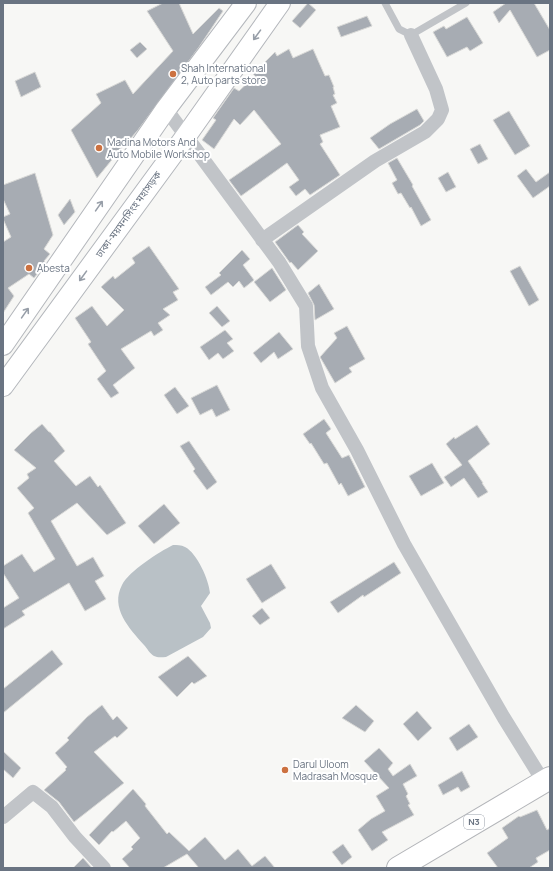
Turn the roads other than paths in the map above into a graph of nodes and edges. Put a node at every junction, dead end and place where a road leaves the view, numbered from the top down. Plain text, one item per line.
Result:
1 (246, 3) edge
2 (280, 3) edge
3 (385, 3) edge
4 (466, 3) edge
5 (410, 35) junction
6 (166, 110) junction
7 (186, 136) junction
8 (262, 240) junction
9 (3, 346) edge
10 (3, 386) edge
11 (546, 779) edge
12 (3, 817) edge
13 (104, 868) edge
14 (398, 868) edge

1 - 6 main road
2 -> 7 main road, ঢাকা-ময়মনসিংহ মহাসড়ক
3 - 5 lane
4 - 5 lane
5 - 8 street
6 - 7 street
9 -> 6 main road
7 - 8 street
7 -> 10 main road, ঢাকা-ময়মনসিংহ মহাসড়ক
8 - 11 street
11 - 14 highway, N3
12 - 13 street

